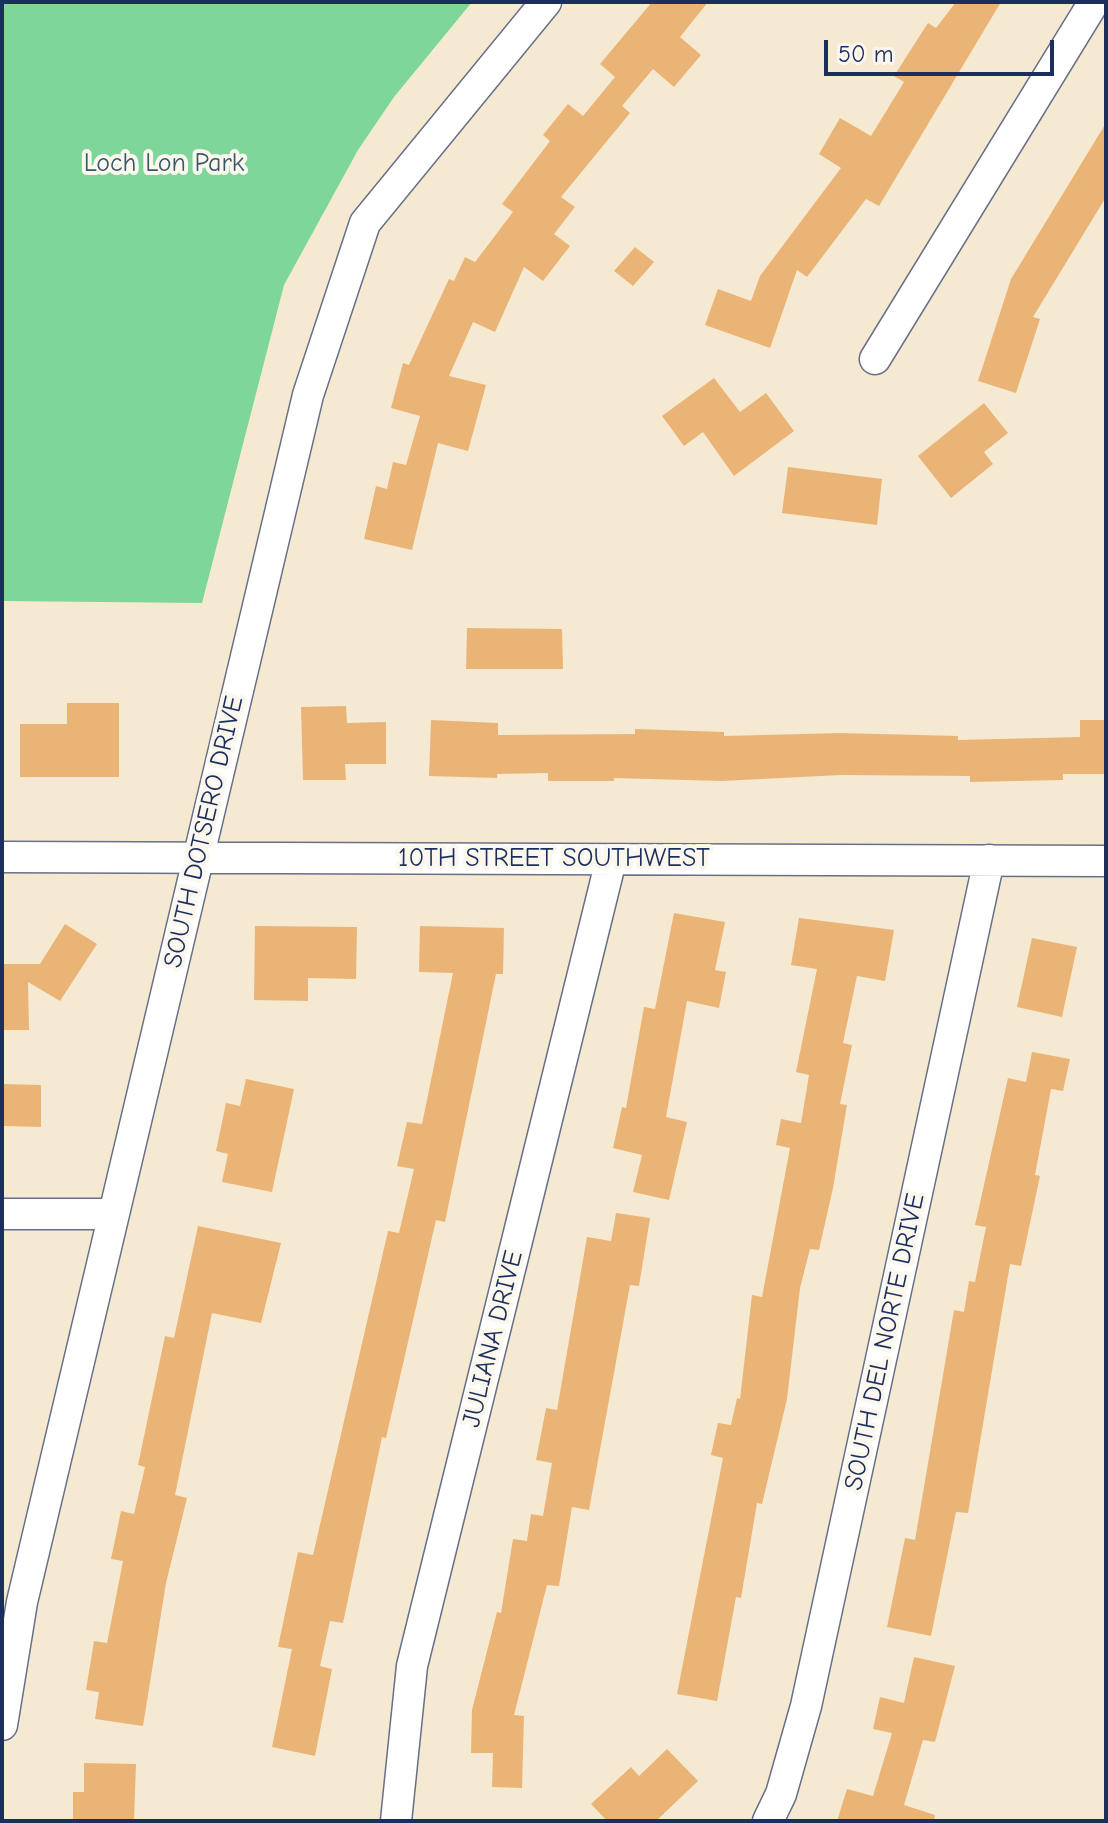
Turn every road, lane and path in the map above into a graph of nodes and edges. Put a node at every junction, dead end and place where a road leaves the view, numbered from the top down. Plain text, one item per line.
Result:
1 (546, 2) edge
2 (1094, 2) edge
3 (875, 359) dead end
4 (2, 857) edge
5 (198, 858) junction
6 (611, 860) junction
7 (989, 860) junction
8 (1106, 861) edge
9 (2, 1214) edge
10 (113, 1214) junction
11 (2, 1725) edge
12 (396, 1821) edge
13 (768, 1821) edge

1 - 5 street, SOUTH DOTSERO DRIVE
2 - 3 street
4 - 5 street, 10TH STREET SOUTHWEST
5 - 6 street, 10TH STREET SOUTHWEST
5 - 10 street, SOUTH DOTSERO DRIVE
6 - 7 street, 10TH STREET SOUTHWEST
6 - 12 street, JULIANA DRIVE
7 - 8 street, 10TH STREET SOUTHWEST
7 - 13 street, SOUTH DEL NORTE DRIVE
9 - 10 street
10 - 11 street, SOUTH DOTSERO DRIVE

